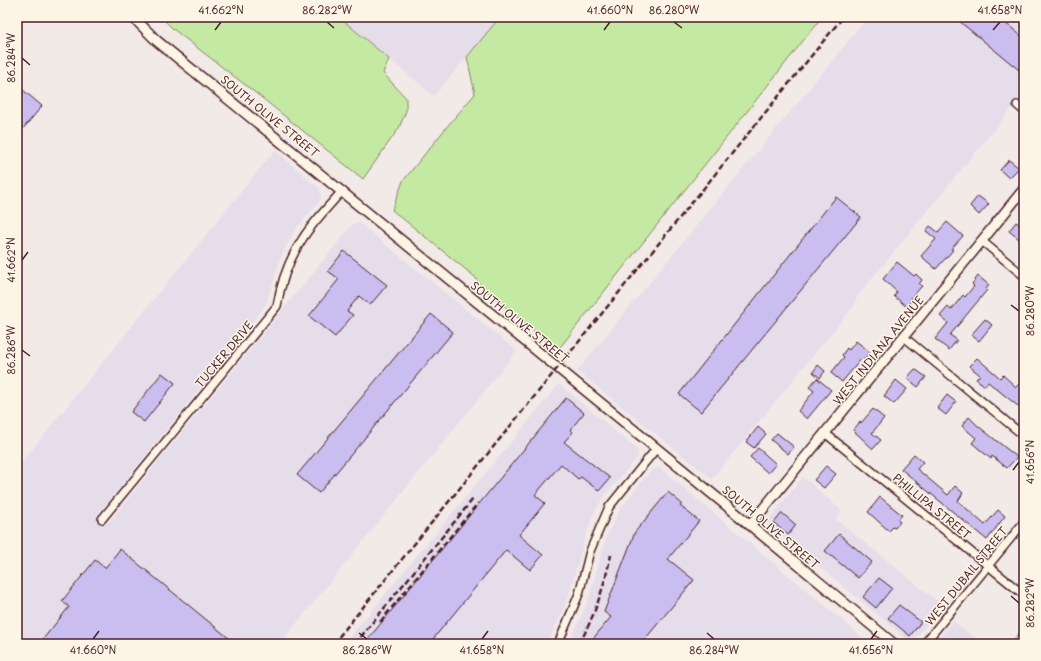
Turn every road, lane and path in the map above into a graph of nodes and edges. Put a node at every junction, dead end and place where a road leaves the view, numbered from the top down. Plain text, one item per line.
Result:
1 (132, 17) edge
2 (1017, 105) dead end
3 (1024, 112) edge
4 (1024, 190) edge
5 (342, 191) junction
6 (982, 241) junction
7 (1024, 276) edge
8 (904, 337) junction
9 (825, 433) junction
10 (1024, 436) edge
11 (656, 449) junction
12 (102, 519) dead end
13 (1024, 522) edge
14 (750, 525) junction
15 (988, 566) junction
16 (1024, 595) edge
17 (558, 644) edge
18 (894, 644) edge
19 (924, 644) edge

1 - 5 street, SOUTH OLIVE STREET
2 - 3 street
4 - 6 street, WEST INDIANA AVENUE
5 - 11 street, SOUTH OLIVE STREET
5 - 12 street, TUCKER DRIVE
6 - 7 street
6 - 8 street, WEST INDIANA AVENUE
8 - 9 street, WEST INDIANA AVENUE
8 - 10 street
9 - 14 street, WEST INDIANA AVENUE
9 - 15 street, PHILLIPA STREET
11 - 14 street, SOUTH OLIVE STREET
11 - 17 street
13 - 15 street, WEST DUBAIL STREET
14 - 18 street, SOUTH OLIVE STREET
15 - 16 street, PHILLIPA STREET
15 - 19 street, WEST DUBAIL STREET

